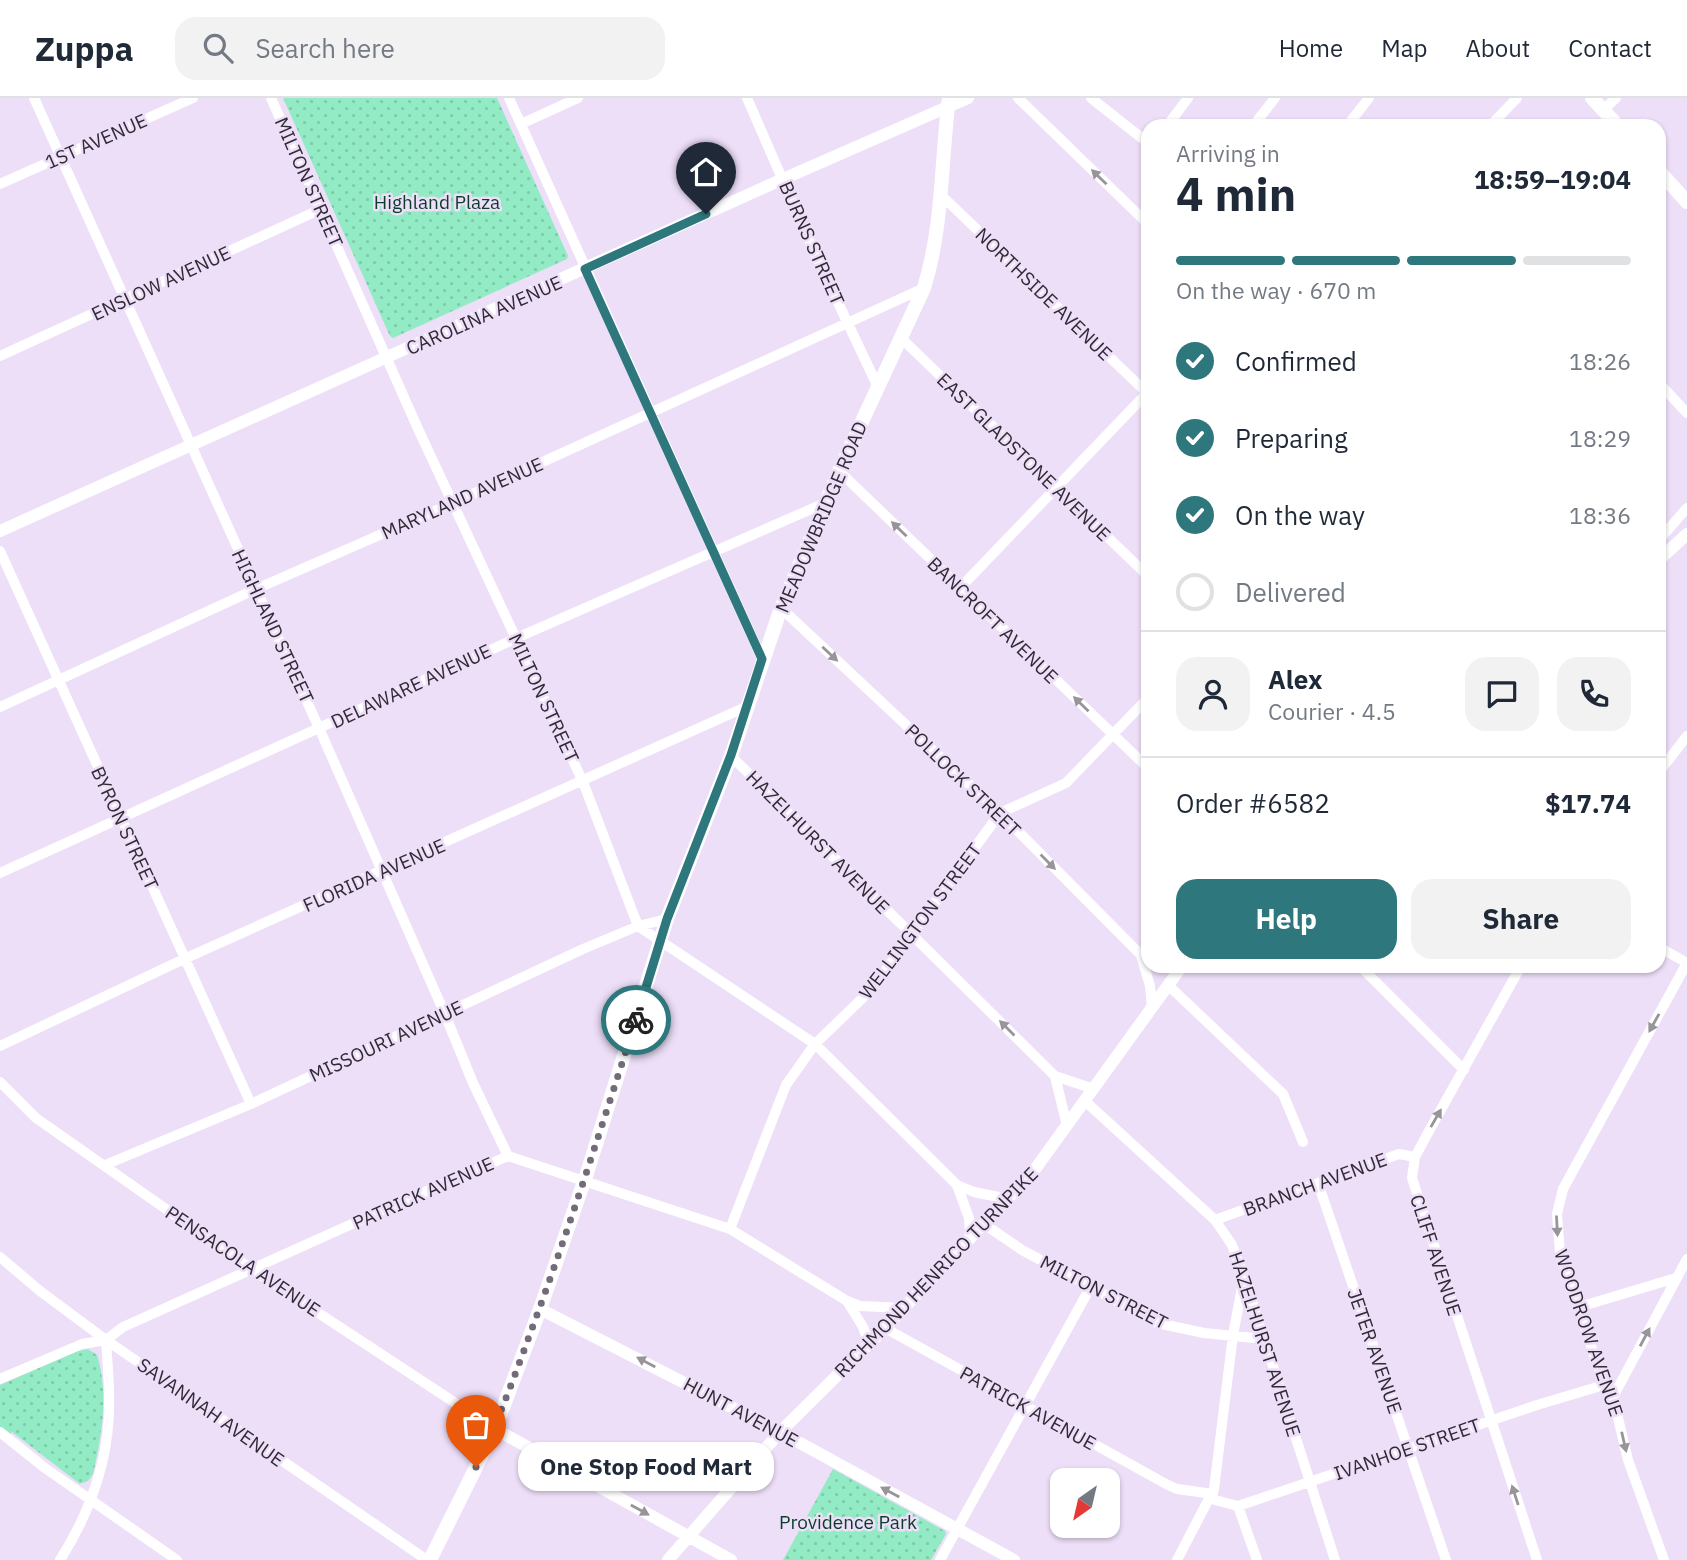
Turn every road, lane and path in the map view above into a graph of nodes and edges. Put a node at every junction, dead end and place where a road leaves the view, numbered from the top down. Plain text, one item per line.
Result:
1 (34, 98) edge
2 (193, 98) edge
3 (271, 98) edge
4 (509, 98) edge
5 (578, 98) edge
6 (747, 98) edge
7 (968, 98) edge
8 (1018, 98) edge
9 (1092, 98) edge
10 (1188, 98) edge
11 (1275, 98) edge
12 (1369, 98) edge
13 (1517, 98) edge
14 (1592, 98) edge
15 (1616, 98) edge
16 (948, 101) edge
17 (1603, 110) junction
18 (1172, 119) edge
19 (1258, 119) edge
20 (1352, 119) edge
21 (1497, 119) edge
22 (1611, 119) edge
23 (521, 124) junction
24 (1141, 137) edge
25 (61, 158) junction
26 (783, 178) junction
27 (1666, 180) edge
28 (0, 184) edge
29 (940, 194) junction
30 (1687, 202) edge
31 (321, 209) junction
32 (1141, 217) edge
33 (585, 269) junction
34 (923, 288) junction
35 (125, 299) junction
36 (849, 323) junction
37 (901, 338) junction
38 (0, 356) edge
39 (388, 358) junction
40 (1141, 386) edge
41 (878, 387) junction
42 (1666, 390) edge
43 (1141, 400) edge
44 (1687, 413) edge
45 (650, 414) junction
46 (191, 447) junction
47 (839, 471) junction
48 (1055, 487) junction
49 (452, 503) junction
50 (825, 503) junction
51 (1687, 508) edge
52 (0, 531) edge
53 (1666, 532) edge
54 (1687, 534) edge
55 (0, 551) edge
56 (715, 552) junction
57 (1666, 554) edge
58 (1141, 569) edge
59 (960, 588) junction
60 (256, 589) junction
61 (780, 608) junction
62 (517, 638) junction
63 (762, 659) junction
64 (58, 681) junction
65 (1141, 705) edge
66 (0, 706) edge
67 (748, 706) junction
68 (319, 728) junction
69 (1113, 734) junction
70 (1687, 736) edge
71 (731, 755) junction
72 (1141, 761) edge
73 (1666, 763) edge
74 (583, 782) junction
75 (1000, 813) junction
76 (121, 816) junction
77 (382, 872) junction
78 (0, 873) edge
79 (667, 919) junction
80 (638, 926) junction
81 (913, 936) junction
82 (660, 943) junction
83 (1666, 951) edge
84 (1141, 953) edge
85 (184, 959) junction
86 (1687, 963) edge
87 (1148, 973) edge
88 (1177, 973) edge
89 (1367, 973) edge
90 (1517, 973) edge
91 (1168, 985) junction
92 (1152, 1007) junction
93 (444, 1013) junction
94 (815, 1044) junction
95 (0, 1046) edge
96 (1464, 1069) junction
97 (1055, 1076) junction
98 (0, 1082) edge
99 (1094, 1089) junction
100 (1086, 1101) junction
101 (251, 1104) junction
102 (1067, 1126) junction
103 (1303, 1142) dead end
104 (508, 1157) junction
105 (1415, 1157) junction
106 (105, 1165) junction
107 (584, 1182) junction
108 (1318, 1183) junction
109 (957, 1185) junction
110 (1008, 1199) junction
111 (1214, 1220) junction
112 (984, 1224) junction
113 (730, 1229) junction
114 (970, 1238) junction
115 (0, 1257) edge
116 (1687, 1259) edge
117 (253, 1270) junction
118 (1244, 1276) junction
119 (1676, 1278) junction
120 (1091, 1286) junction
121 (847, 1301) junction
122 (1579, 1307) junction
123 (904, 1308) junction
124 (540, 1309) junction
125 (885, 1328) junction
126 (1233, 1335) junction
127 (1264, 1339) junction
128 (106, 1340) junction
129 (869, 1344) junction
130 (0, 1379) edge
131 (1604, 1385) junction
132 (1613, 1397) junction
133 (1026, 1406) junction
134 (1490, 1421) junction
135 (495, 1429) junction
136 (0, 1432) edge
137 (780, 1432) junction
138 (1408, 1449) junction
139 (1309, 1482) junction
140 (1212, 1496) junction
141 (91, 1500) junction
142 (1238, 1506) junction
143 (957, 1528) junction
144 (688, 1536) junction
145 (434, 1559) edge
146 (60, 1560) edge
147 (177, 1560) edge
148 (668, 1560) edge
149 (732, 1560) edge
150 (940, 1560) edge
151 (1014, 1560) edge
152 (1177, 1560) edge
153 (1257, 1560) edge
154 (1335, 1560) edge
155 (1446, 1560) edge
156 (1537, 1560) edge
157 (1664, 1560) edge

1 - 25 street, HIGHLAND STREET
2 - 25 street, 1ST AVENUE
3 - 31 street, MILTON STREET
4 - 23 street
5 - 23 street
6 - 26 street, BURNS STREET
7 - 16 street, CAROLINA AVENUE
32 -> 8 street
9 - 24 street
10 - 18 street
11 - 19 street
12 - 20 street
13 - 21 street
14 - 17 main road
15 - 17 street
16 - 26 street, CAROLINA AVENUE
16 - 29 main road, MEADOWBRIDGE ROAD
17 - 22 main road
23 - 33 street
25 - 28 street, 1ST AVENUE
25 - 35 street, HIGHLAND STREET
26 - 33 street, CAROLINA AVENUE
26 - 36 street, BURNS STREET
27 - 30 main road
29 - 34 main road, MEADOWBRIDGE ROAD
29 - 40 street, NORTHSIDE AVENUE
31 - 35 street, ENSLOW AVENUE
31 - 39 street, MILTON STREET
33 - 39 street, CAROLINA AVENUE
33 - 45 street
34 - 36 street, MARYLAND AVENUE
34 - 37 main road, MEADOWBRIDGE ROAD
35 - 38 street, ENSLOW AVENUE
35 - 46 street, HIGHLAND STREET
36 - 41 street, BURNS STREET
36 - 45 street, MARYLAND AVENUE
37 - 41 main road, MEADOWBRIDGE ROAD
37 - 48 street, EAST GLADSTONE AVENUE
39 - 46 street, CAROLINA AVENUE
39 - 49 street, MILTON STREET
41 - 47 main road, MEADOWBRIDGE ROAD
42 - 44 street
43 - 48 street
45 - 49 street, MARYLAND AVENUE
45 - 56 street
46 - 52 street, CAROLINA AVENUE
46 - 60 street, HIGHLAND STREET
47 - 50 main road, MEADOWBRIDGE ROAD
59 -> 47 street, BANCROFT AVENUE
48 - 58 street, EAST GLADSTONE AVENUE
48 - 59 street
49 - 60 street, MARYLAND AVENUE
49 - 62 street, MILTON STREET
50 - 56 street, DELAWARE AVENUE
50 - 61 main road, MEADOWBRIDGE ROAD
51 - 53 street
54 - 57 street
55 - 64 street, BYRON STREET
56 - 62 street, DELAWARE AVENUE
56 - 63 street
69 -> 59 street, BANCROFT AVENUE
60 - 64 street, MARYLAND AVENUE
60 - 68 street, HIGHLAND STREET
61 - 63 main road, MEADOWBRIDGE ROAD
61 -> 75 street, POLLOCK STREET
62 - 68 street, DELAWARE AVENUE
62 - 74 street, MILTON STREET
63 - 67 main road, MEADOWBRIDGE ROAD
64 - 66 street, MARYLAND AVENUE
64 - 76 street, BYRON STREET
65 - 69 street
67 - 71 main road, MEADOWBRIDGE ROAD
67 - 74 street, FLORIDA AVENUE
68 - 76 street, DELAWARE AVENUE
68 - 77 street, HIGHLAND STREET
69 - 72 street, BANCROFT AVENUE
69 - 75 street
70 - 73 street
71 - 79 main road, MEADOWBRIDGE ROAD
71 - 81 street, HAZELHURST AVENUE
74 - 77 street, FLORIDA AVENUE
74 - 80 street, MILTON STREET
75 - 81 street, WELLINGTON STREET
75 -> 84 street, POLLOCK STREET
76 - 78 street, DELAWARE AVENUE
76 - 85 street, BYRON STREET
77 - 85 street, FLORIDA AVENUE
77 - 93 street, HIGHLAND STREET
79 - 80 street, MISSOURI AVENUE
79 - 82 main road, MEADOWBRIDGE ROAD
80 - 82 street
80 - 93 street, MISSOURI AVENUE
81 - 94 street, WELLINGTON STREET
97 -> 81 street, HAZELHURST AVENUE
82 - 94 street
82 - 107 main road, MEADOWBRIDGE ROAD
83 - 86 street
85 - 95 street, FLORIDA AVENUE
85 - 101 street, BYRON STREET
86 -> 122 street, WOODROW AVENUE
87 - 92 street, POLLOCK STREET
88 - 91 street, RICHMOND HENRICO TURNPIKE
89 - 96 street
90 - 96 street, CLIFF AVENUE
91 - 92 street, RICHMOND HENRICO TURNPIKE
91 - 103 street
92 - 99 street, RICHMOND HENRICO TURNPIKE
93 - 101 street, MISSOURI AVENUE
93 - 104 street, HIGHLAND STREET
94 - 109 street
94 - 113 street, WELLINGTON STREET
105 -> 96 street, CLIFF AVENUE
97 - 99 street, HAZELHURST AVENUE
97 - 102 street
98 - 106 street, PENSACOLA AVENUE
99 - 100 street, RICHMOND HENRICO TURNPIKE
100 - 102 street, RICHMOND HENRICO TURNPIKE
100 - 111 street, HAZELHURST AVENUE
101 - 106 street, MISSOURI AVENUE
102 - 110 street, RICHMOND HENRICO TURNPIKE
104 - 107 street, PATRICK AVENUE
104 - 117 street, PATRICK AVENUE
105 - 108 street, BRANCH AVENUE
105 - 134 street, CLIFF AVENUE
106 - 117 street, PENSACOLA AVENUE
107 - 113 street, PATRICK AVENUE
107 - 124 main road, MEADOWBRIDGE ROAD
108 - 111 street, BRANCH AVENUE
108 - 138 street, JETER AVENUE
109 - 110 street
109 - 114 street
110 - 112 street, RICHMOND HENRICO TURNPIKE
111 - 118 street, HAZELHURST AVENUE
112 - 114 street, RICHMOND HENRICO TURNPIKE
112 - 120 street, MILTON STREET
113 - 121 street, PATRICK AVENUE
114 - 123 street, RICHMOND HENRICO TURNPIKE
115 - 128 street, SAVANNAH AVENUE
116 - 119 street
117 - 128 street, PATRICK AVENUE
117 - 135 street, PENSACOLA AVENUE
118 - 126 street
118 - 127 street, HAZELHURST AVENUE
119 - 122 street
132 -> 119 street
120 - 126 street, MILTON STREET
120 - 133 street
121 - 123 street, PATRICK AVENUE
121 - 129 street, PATRICK AVENUE
122 - 131 street, WOODROW AVENUE
123 - 125 street, RICHMOND HENRICO TURNPIKE
124 - 135 main road, MEADOWBRIDGE ROAD
137 -> 124 street, HUNT AVENUE
125 - 129 street, RICHMOND HENRICO TURNPIKE
125 - 133 street, PATRICK AVENUE
126 - 127 street, MILTON STREET
126 - 140 street
127 - 139 street, HAZELHURST AVENUE
128 - 130 street, PATRICK AVENUE
128 - 141 street
128 - 145 street, SAVANNAH AVENUE
129 - 137 street, RICHMOND HENRICO TURNPIKE
131 - 132 street, WOODROW AVENUE
131 - 134 street, IVANHOE STREET
132 -> 157 street, WOODROW AVENUE
133 - 140 street, PATRICK AVENUE
133 - 143 street
134 - 138 street, IVANHOE STREET
156 -> 134 street, CLIFF AVENUE
135 -> 144 street
135 - 145 main road, MEADOWBRIDGE ROAD
136 - 141 street
143 -> 137 street, HUNT AVENUE
137 - 144 street, RICHMOND HENRICO TURNPIKE
138 - 139 street, IVANHOE STREET
138 - 155 street, JETER AVENUE
139 - 142 street, IVANHOE STREET
139 - 154 street, HAZELHURST AVENUE
140 - 142 street
140 - 152 street
141 - 146 street
141 - 147 street
142 - 153 street
143 - 150 street
143 - 151 street, HUNT AVENUE
144 - 148 street, RICHMOND HENRICO TURNPIKE
144 - 149 street

